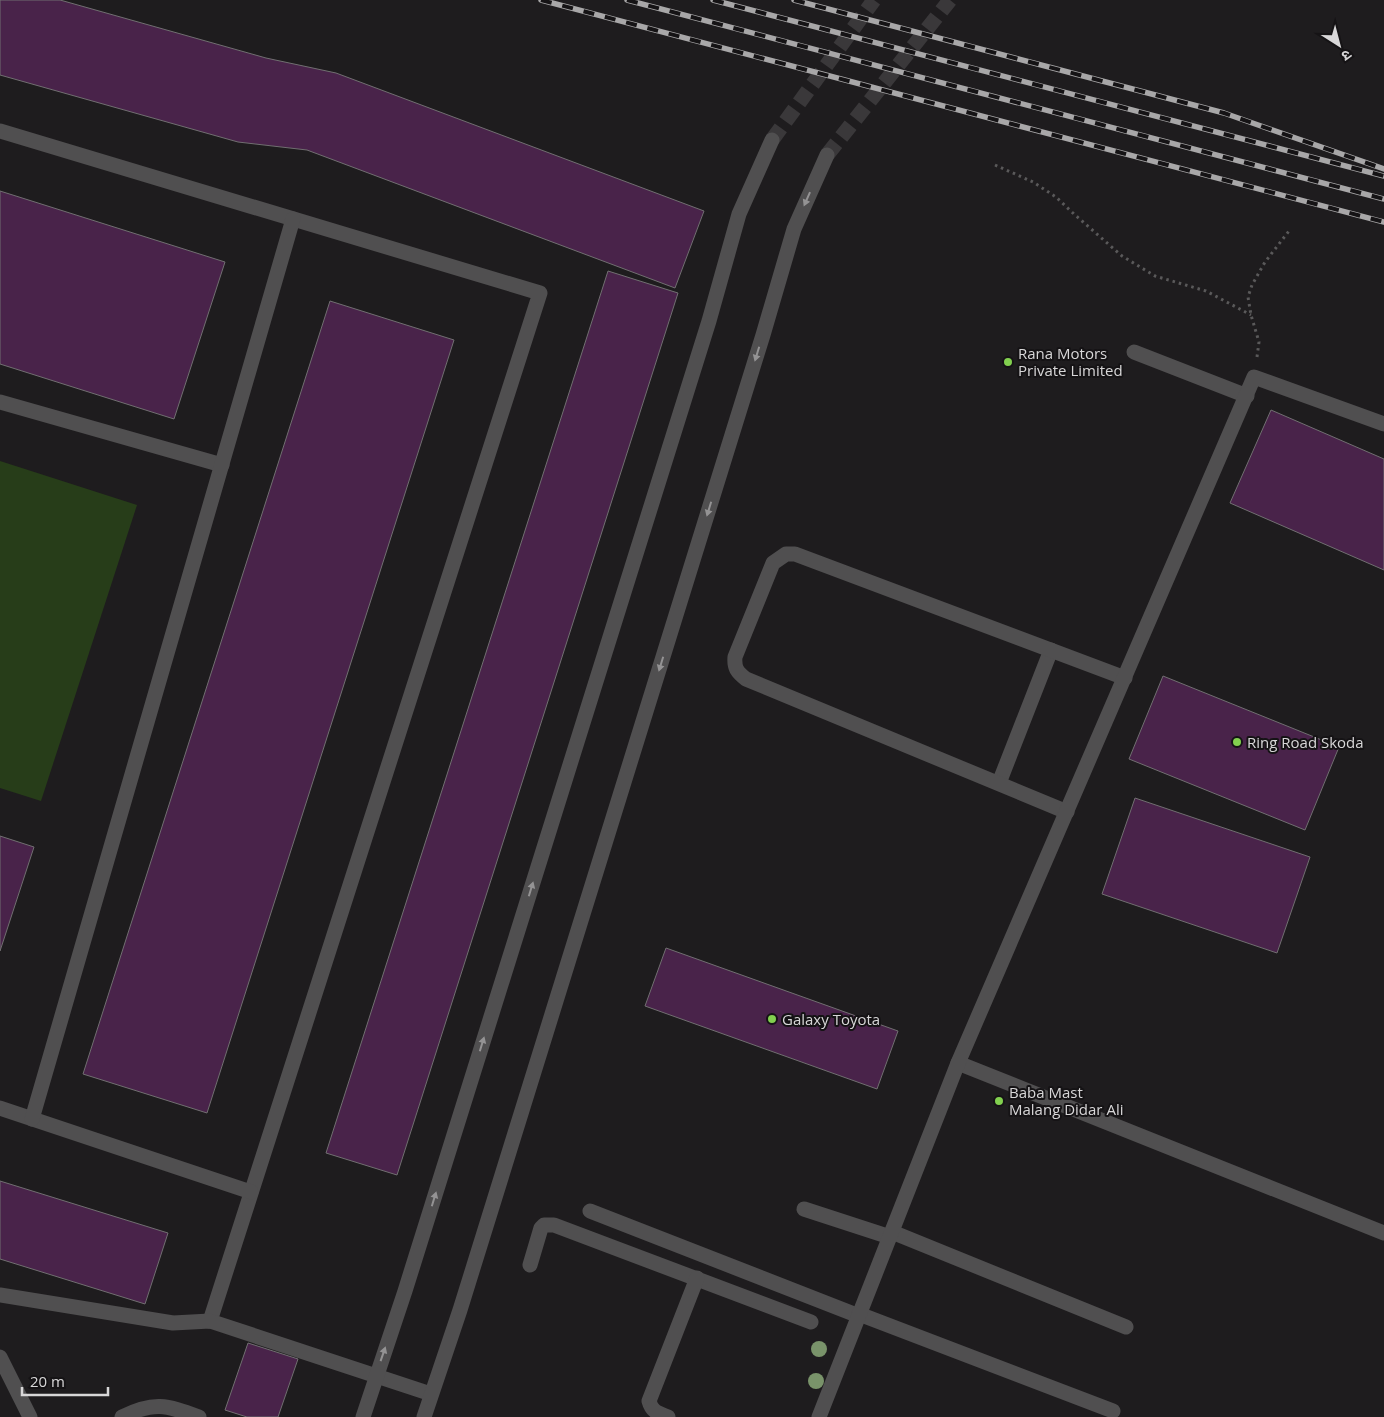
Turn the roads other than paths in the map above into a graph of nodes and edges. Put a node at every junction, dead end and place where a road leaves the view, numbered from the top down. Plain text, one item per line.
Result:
1 (0, 131) edge
2 (772, 140) tunnel mouth
3 (827, 155) tunnel mouth
4 (293, 219) junction
5 (1134, 352) dead end
6 (1247, 396) junction
7 (0, 402) edge
8 (1384, 424) edge
9 (222, 465) junction
10 (1051, 650) junction
11 (1125, 678) junction
12 (999, 784) junction
13 (1067, 812) junction
14 (958, 1064) junction
15 (0, 1108) edge
16 (32, 1119) junction
17 (251, 1192) junction
18 (804, 1209) dead end
19 (590, 1211) dead end
20 (1384, 1233) edge
21 (891, 1235) junction
22 (530, 1264) dead end
23 (697, 1278) junction
24 (0, 1295) edge
25 (859, 1315) junction
26 (210, 1321) junction
27 (811, 1322) dead end
28 (1126, 1327) dead end
29 (0, 1357) edge
30 (376, 1376) junction
31 (431, 1394) junction
32 (1113, 1411) dead end
33 (30, 1417) edge
34 (122, 1417) edge
35 (199, 1417) edge
36 (363, 1417) edge
37 (424, 1417) edge
38 (668, 1417) edge
39 (819, 1417) edge

1 - 4 street
30 -> 2 street
3 -> 31 street
4 - 9 street
4 - 17 street
5 - 6 street
6 - 8 street
6 - 11 street
7 - 9 street
9 - 16 street
10 - 11 street
10 - 12 street
10 - 12 street
11 - 13 street
12 - 13 street
13 - 14 street
14 - 20 street
14 - 21 street
15 - 16 street
16 - 17 street
17 - 26 street
18 - 21 street
19 - 25 street
21 - 25 street
21 - 28 street
22 - 23 street
23 - 27 street
23 - 38 street
24 - 26 street
25 - 32 street
25 - 39 street
26 - 30 street
29 - 33 street
30 - 31 street
30 - 36 street
31 - 37 street
34 - 35 street

